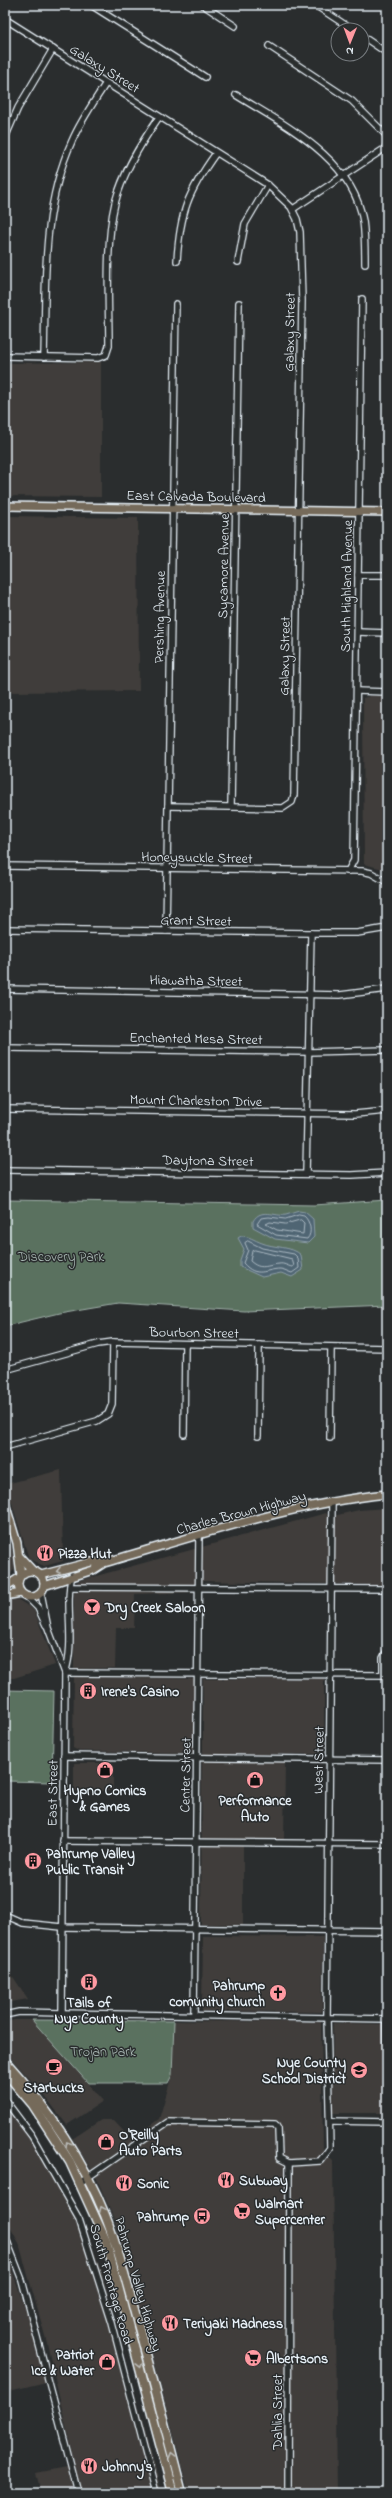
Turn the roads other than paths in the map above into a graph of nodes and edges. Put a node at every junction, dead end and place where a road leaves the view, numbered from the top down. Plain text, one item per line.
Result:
1 (91, 5) edge
2 (203, 5) edge
3 (315, 5) edge
4 (5, 19) edge
5 (341, 22) edge
6 (235, 26) dead end
7 (370, 41) edge
8 (269, 46) dead end
9 (53, 49) junction
10 (387, 53) edge
11 (205, 77) dead end
12 (106, 83) junction
13 (236, 95) dead end
14 (159, 117) junction
15 (387, 136) edge
16 (5, 138) edge
17 (387, 146) edge
18 (216, 152) junction
19 (343, 176) junction
20 (268, 185) junction
21 (293, 209) junction
22 (176, 261) dead end
23 (238, 262) dead end
24 (365, 264) dead end
25 (362, 299) dead end
26 (239, 303) dead end
27 (176, 304) dead end
28 (5, 356) edge
29 (44, 357) junction
30 (5, 506) edge
31 (173, 508) junction
32 (236, 509) junction
33 (298, 510) junction
34 (359, 511) junction
35 (387, 512) edge
36 (358, 575) junction
37 (387, 575) edge
38 (358, 632) junction
39 (387, 633) edge
40 (357, 691) junction
41 (387, 692) edge
42 (168, 806) junction
43 (231, 806) junction
44 (5, 866) edge
45 (167, 868) junction
46 (348, 871) junction
47 (387, 882) edge
48 (5, 928) edge
49 (387, 928) edge
50 (166, 931) junction
51 (311, 933) junction
52 (387, 989) edge
53 (5, 990) edge
54 (309, 994) junction
55 (5, 1048) edge
56 (387, 1050) edge
57 (308, 1052) junction
58 (5, 1109) edge
59 (387, 1111) edge
60 (307, 1114) junction
61 (5, 1170) edge
62 (387, 1173) edge
63 (306, 1174) junction
64 (113, 1342) junction
65 (185, 1344) junction
66 (259, 1345) junction
67 (332, 1347) junction
68 (387, 1348) edge
69 (5, 1370) edge
70 (184, 1434) dead end
71 (258, 1436) dead end
72 (330, 1438) dead end
73 (5, 1447) edge
74 (387, 1494) edge
75 (5, 1503) edge
76 (332, 1503) junction
77 (199, 1536) junction
78 (20, 1557) junction
79 (104, 1563) junction
80 (33, 1571) junction
81 (41, 1576) junction
82 (72, 1576) junction
83 (20, 1577) junction
84 (200, 1586) junction
85 (5, 1587) edge
86 (70, 1587) junction
87 (331, 1588) junction
88 (43, 1589) junction
89 (387, 1589) edge
90 (24, 1595) junction
91 (5, 1596) edge
92 (48, 1628) junction
93 (387, 1651) edge
94 (65, 1673) junction
95 (198, 1673) junction
96 (330, 1674) junction
97 (385, 1675) edge
98 (64, 1756) junction
99 (197, 1758) junction
100 (330, 1760) junction
101 (387, 1760) edge
102 (63, 1841) junction
103 (196, 1842) junction
104 (329, 1844) junction
105 (387, 1844) edge
106 (5, 1915) edge
107 (62, 1927) junction
108 (195, 1928) junction
109 (328, 1930) junction
110 (387, 1931) edge
111 (62, 2012) junction
112 (5, 2015) edge
113 (194, 2015) junction
114 (327, 2017) junction
115 (387, 2018) edge
116 (5, 2060) edge
117 (5, 2064) edge
118 (387, 2068) edge
119 (5, 2072) edge
120 (17, 2074) junction
121 (5, 2100) edge
122 (330, 2121) junction
123 (387, 2122) edge
124 (289, 2163) junction
125 (84, 2180) junction
126 (5, 2236) edge
127 (147, 2392) junction
128 (167, 2434) junction
129 (78, 2493) edge
130 (156, 2493) edge
131 (173, 2493) edge
132 (182, 2493) edge
133 (288, 2493) edge

1 - 11 street
2 - 6 street
3 - 5 street
4 - 9 street, Galaxy Street
7 - 10 street
8 - 15 street
9 - 12 street, Galaxy Street
9 - 16 street
12 - 14 street, Galaxy Street
12 - 29 street
13 - 19 street
14 - 18 street, Galaxy Street
14 - 29 street
17 - 19 street
18 - 20 street, Galaxy Street
18 - 22 street
19 - 21 street
19 - 24 street
20 - 21 street, Galaxy Street
20 - 23 street
21 - 33 street, Galaxy Street
25 - 34 street, South Highland Avenue
26 - 32 street, Sycamore Avenue
27 - 31 street, Pershing Avenue
28 - 29 street
30 - 31 main road, East Calvada Boulevard
31 - 32 main road, East Calvada Boulevard
31 - 42 street, Pershing Avenue
32 - 33 main road, East Calvada Boulevard
32 - 43 street, Sycamore Avenue
33 - 34 main road, East Calvada Boulevard
33 - 43 street, Galaxy Street
34 - 35 main road, East Calvada Boulevard
34 - 36 street, South Highland Avenue
36 - 37 street
36 - 38 street, South Highland Avenue
38 - 39 street
38 - 40 street, South Highland Avenue
40 - 41 street
40 - 46 street, South Highland Avenue
42 - 43 street
42 - 45 street, Pershing Avenue
44 - 45 street, Honeysuckle Street
45 - 46 street, Honeysuckle Street
45 - 50 street, Pershing Avenue
46 - 47 street, Honeysuckle Street
48 - 50 street, Grant Street
49 - 51 street, Grant Street
50 - 51 street, Grant Street
51 - 54 street
52 - 54 street, Hiawatha Street
53 - 54 street, Hiawatha Street
54 - 57 street
55 - 57 street, Enchanted Mesa Street
56 - 57 street, Enchanted Mesa Street
57 - 60 street
58 - 60 street, Mount Charleston Drive
59 - 60 street, Mount Charleston Drive
60 - 63 street
61 - 63 street, Daytona Street
62 - 63 street, Daytona Street
64 - 65 street, Bourbon Street
64 - 69 street, Bourbon Street
64 - 73 street
65 - 66 street, Bourbon Street
65 - 70 street
66 - 67 street, Bourbon Street
66 - 71 street
67 - 68 street, Bourbon Street
67 - 72 street
74 - 76 main road, Charles Brown Highway
75 - 78 main road
76 - 77 main road, Charles Brown Highway
76 - 87 street, West Street
77 - 79 main road, Charles Brown Highway
77 - 84 street, Center Street
78 - 80 main road
78 - 83 main road
79 -> 81 main road, Charles Brown Highway
79 - 82 main road, Charles Brown Highway
80 - 81 main road
80 - 83 main road
81 - 88 main road
82 - 86 street, East Street
82 - 88 main road, Charles Brown Highway
83 - 85 main road
83 - 90 main road
84 - 86 street
84 - 87 street
84 - 95 street, Center Street
86 - 94 street, East Street
87 - 89 street
87 - 96 street, West Street
88 - 90 main road
88 - 92 street
90 - 91 main road
90 - 92 street
92 - 94 street
93 - 97 street
94 - 95 street
94 - 98 street, East Street
95 - 96 street
95 - 99 street, Center Street
96 - 97 street
96 - 100 street, West Street
98 - 99 street
98 - 102 street, East Street
99 - 100 street
99 - 103 street, Center Street
100 - 101 street
100 - 104 street, West Street
102 - 103 street
102 - 107 street, East Street
103 - 104 street
103 - 108 street, Center Street
104 - 105 street
104 - 109 street, West Street
106 - 107 street
107 - 108 street
107 - 111 street, East Street
108 - 109 street
108 - 113 street, Center Street
109 - 110 street
109 - 114 street, West Street
111 - 112 street
111 - 113 street
113 - 114 street
114 - 115 street
114 - 122 street
115 - 118 street
116 - 120 highway, Pahrump Valley Highway
117 - 120 highway
119 - 125 highway, Pahrump Valley Highway
125 -> 120 highway, Pahrump Valley Highway
121 - 130 street, South Frontage Road
122 - 123 street
122 - 124 street
124 - 125 street
124 - 133 street, Dahlia Street
125 -> 127 highway, Pahrump Valley Highway
128 -> 125 highway, Pahrump Valley Highway
126 - 129 street
127 - 128 highway
127 - 131 highway, Pahrump Valley Highway
132 -> 128 highway, Pahrump Valley Highway

